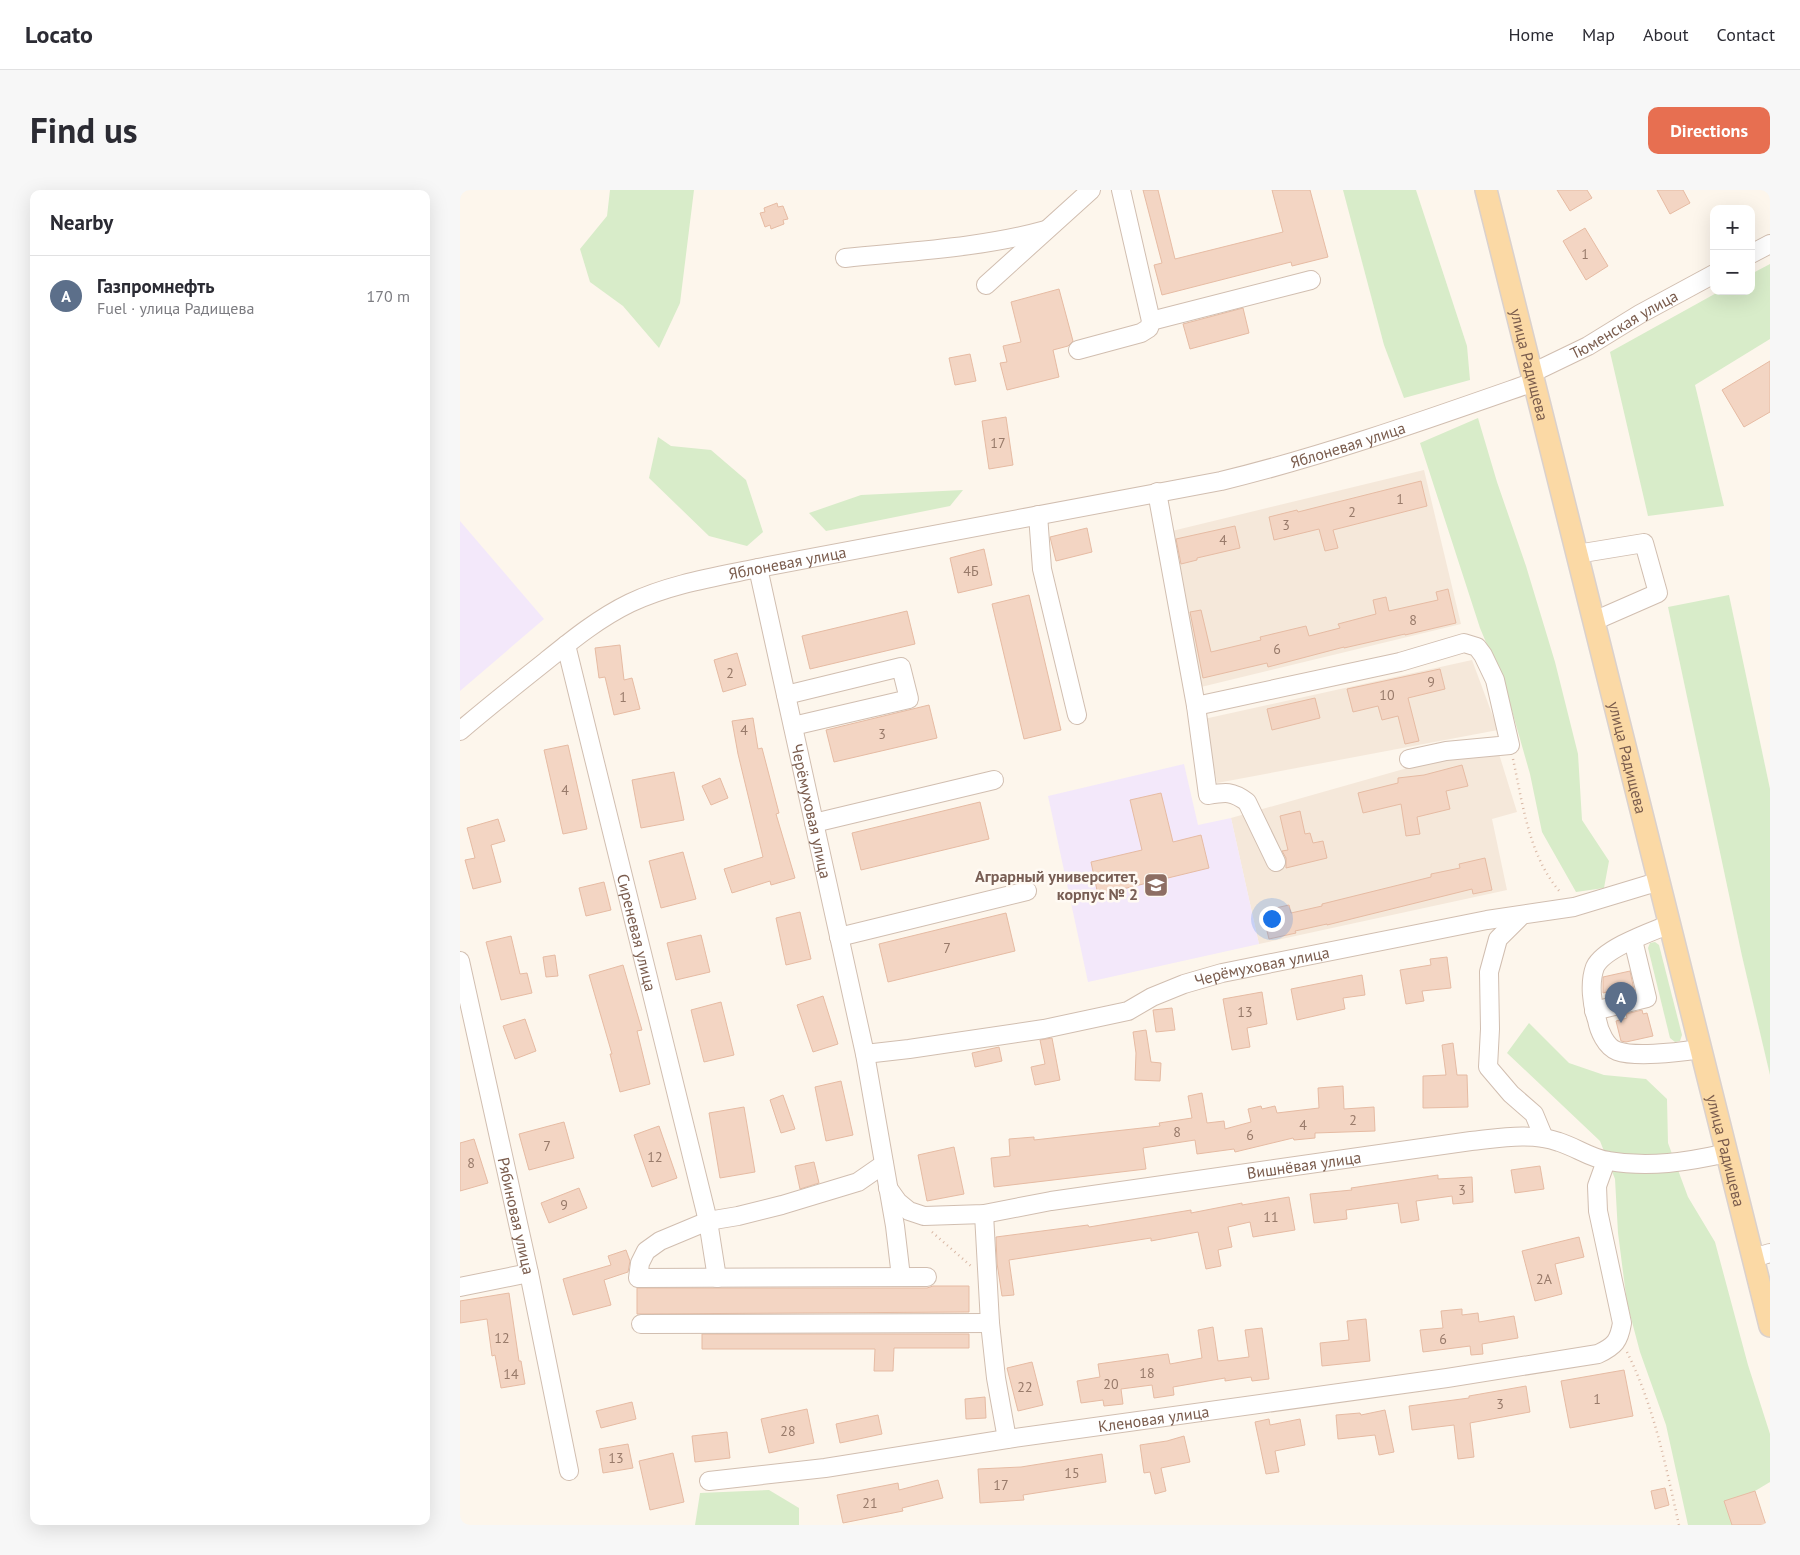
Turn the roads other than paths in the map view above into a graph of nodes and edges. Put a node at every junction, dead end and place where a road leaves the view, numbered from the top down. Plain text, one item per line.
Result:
1 (1091, 190) edge
2 (1120, 190) edge
3 (1486, 190) edge
4 (1046, 230) junction
5 (1770, 244) edge
6 (1755, 252) edge
7 (845, 258) dead end
8 (1710, 276) edge
9 (1311, 280) dead end
10 (986, 285) dead end
11 (1151, 321) junction
12 (1078, 350) dead end
13 (1533, 378) junction
14 (1157, 492) junction
15 (1038, 515) junction
16 (1577, 554) junction
17 (758, 568) junction
18 (1594, 621) junction
19 (566, 645) junction
20 (786, 695) junction
21 (1196, 706) junction
22 (1077, 715) dead end
23 (793, 726) junction
24 (460, 731) edge
25 (1409, 759) dead end
26 (994, 780) dead end
27 (814, 823) junction
28 (1276, 862) dead end
29 (1660, 881) junction
30 (1027, 891) dead end
31 (1521, 916) junction
32 (1670, 924) junction
33 (839, 937) junction
34 (1633, 940) junction
35 (460, 962) edge
36 (1594, 1012) junction
37 (1701, 1049) junction
38 (865, 1054) junction
39 (1544, 1138) junction
40 (1727, 1153) junction
41 (1606, 1161) junction
42 (884, 1164) junction
43 (888, 1188) junction
44 (984, 1214) junction
45 (708, 1221) junction
46 (1761, 1256) edge
47 (529, 1273) junction
48 (901, 1277) junction
49 (927, 1277) dead end
50 (717, 1278) junction
51 (460, 1287) edge
52 (990, 1323) junction
53 (641, 1324) dead end
54 (1770, 1326) edge
55 (1007, 1439) junction
56 (569, 1471) dead end
57 (710, 1480) dead end

1 - 4 street
2 - 11 street
3 - 13 main road, улица Радищева
4 - 7 street
4 - 10 street
5 - 6 street
8 - 13 street, Тюменская улица
9 - 11 street
11 - 12 street
13 - 14 street, Яблоневая улица
13 - 16 main road, улица Радищева
14 - 15 street, Яблоневая улица
14 - 21 street
15 - 17 street, Яблоневая улица
15 - 22 street
16 - 18 main road, улица Радищева
16 - 18 street
17 - 19 street, Яблоневая улица
17 - 20 street, Черёмуховая улица
18 - 29 main road, улица Радищева
19 - 24 street, Яблоневая улица
19 - 45 street, Сиреневая улица
20 - 23 street, Черёмуховая улица
20 - 23 street
21 - 25 street
21 - 28 street
23 - 27 street, Черёмуховая улица
26 - 27 street
27 - 33 street, Черёмуховая улица
29 - 31 street, Черёмуховая улица
29 - 32 main road, улица Радищева
30 - 33 street
31 - 38 street, Черёмуховая улица
31 - 39 street
32 - 34 street
32 - 37 main road, улица Радищева
33 - 38 street, Черёмуховая улица
34 - 36 street
34 - 36 street
35 - 47 street, Рябиновая улица
36 - 37 street
37 - 40 main road, улица Радищева
38 - 42 street, Черёмуховая улица
39 - 41 street, Вишнёвая улица
39 - 44 street, Вишнёвая улица
40 - 41 street, Вишнёвая улица
40 - 46 main road, улица Радищева
41 - 55 street, Кленовая улица
42 - 43 street, Черёмуховая улица
42 - 45 street
43 - 44 street, Вишнёвая улица
43 - 48 street, Черёмуховая улица
44 - 52 street
45 - 50 street, Сиреневая улица
45 - 50 street
46 - 54 main road, улица Радищева
47 - 51 street
47 - 56 street, Рябиновая улица
48 - 49 street
48 - 50 street
52 - 53 street
52 - 55 street
55 - 57 street, Кленовая улица

